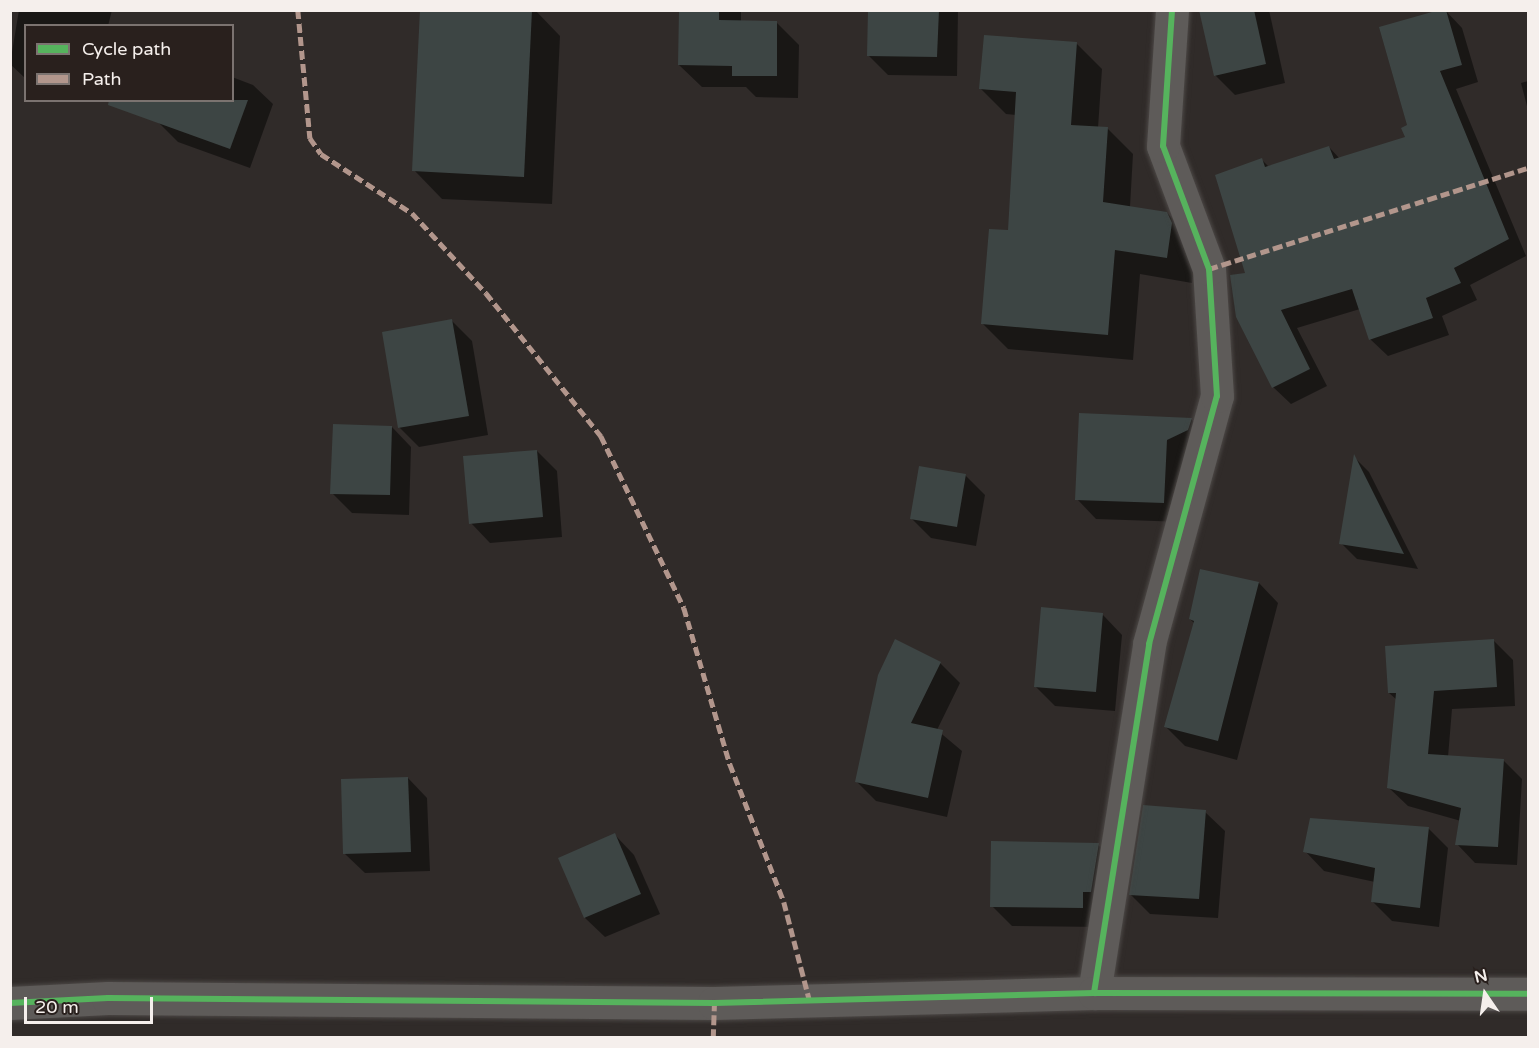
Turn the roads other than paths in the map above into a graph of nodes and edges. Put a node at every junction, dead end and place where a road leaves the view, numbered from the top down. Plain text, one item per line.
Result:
1 (1172, 10) edge
2 (1094, 993) junction
3 (1528, 994) edge
4 (10, 1003) edge

1 - 2 street
2 - 3 street
2 - 4 street

